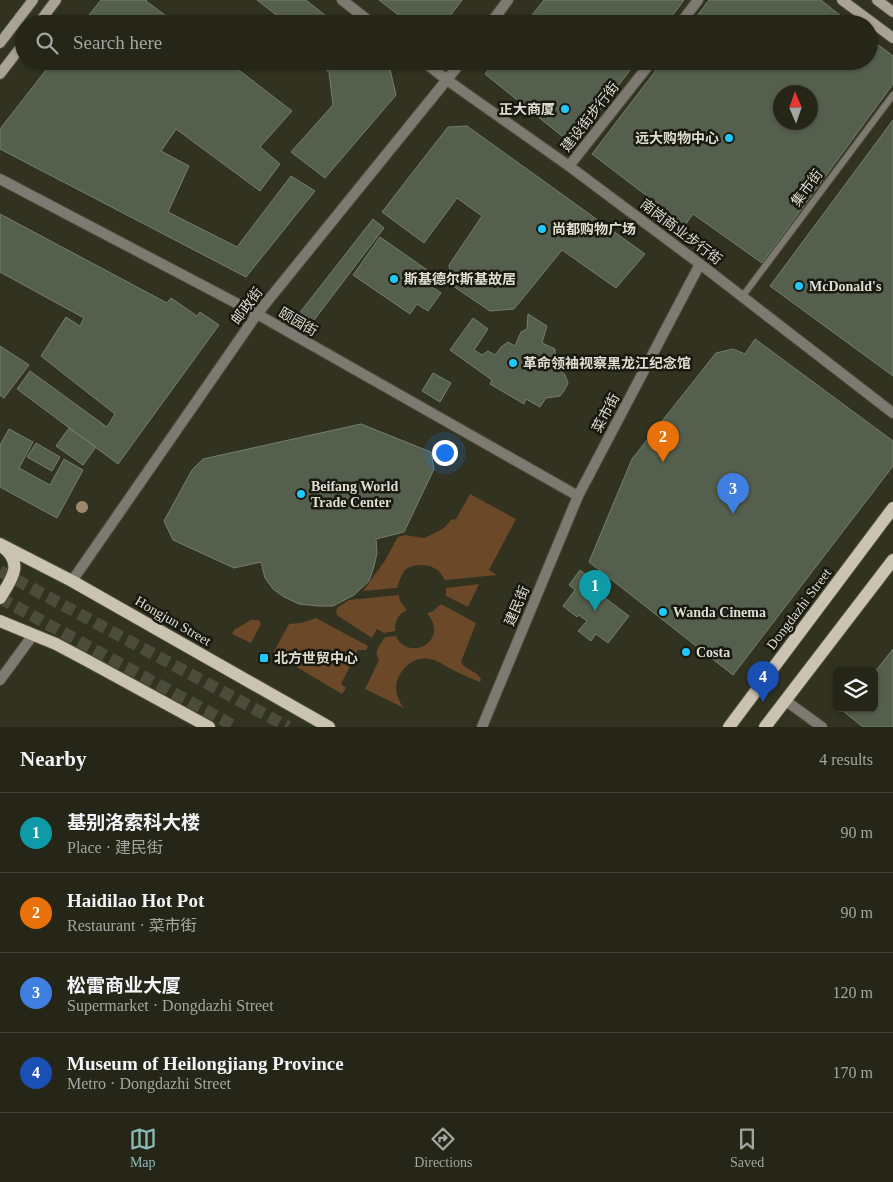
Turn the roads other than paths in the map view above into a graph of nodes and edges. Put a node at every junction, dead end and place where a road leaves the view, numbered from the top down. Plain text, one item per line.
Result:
1 (33, 0) edge
2 (56, 0) edge
3 (342, 0) edge
4 (508, 0) edge
5 (698, 0) edge
6 (842, 0) edge
7 (877, 0) edge
8 (893, 12) edge
9 (21, 15) edge
10 (45, 15) edge
11 (361, 15) edge
12 (497, 15) edge
13 (687, 15) edge
14 (862, 15) edge
15 (15, 23) edge
16 (878, 27) edge
17 (893, 38) edge
18 (0, 43) edge
19 (15, 54) edge
20 (435, 70) edge
21 (455, 70) edge
22 (645, 70) edge
23 (0, 74) edge
24 (448, 80) junction
25 (893, 95) edge
26 (569, 166) junction
27 (0, 180) edge
28 (700, 264) junction
29 (742, 296) junction
30 (257, 314) junction
31 (893, 413) edge
32 (578, 496) junction
33 (893, 508) edge
34 (0, 544) edge
35 (893, 560) edge
36 (72, 581) junction
37 (0, 598) edge
38 (0, 621) edge
39 (34, 635) junction
40 (0, 680) edge
41 (786, 700) junction
42 (209, 727) edge
43 (329, 727) edge
44 (482, 727) edge
45 (729, 727) edge
46 (765, 727) edge
47 (822, 727) edge

1 - 9 main road
2 - 10 main road
3 - 11 street
4 - 12 street
5 - 13 street
6 - 14 main road
7 - 8 main road
15 - 18 main road
16 - 17 main road
19 - 23 main road
20 - 24 street, 南岗商业步行街
21 - 24 street, 邮政街
22 - 26 street, 建设街步行街
24 - 26 street, 南岗商业步行街
24 - 30 street, 邮政街
25 - 29 lane, 集市街
26 - 28 street, 南岗商业步行街
27 - 30 street, 颐园街
28 - 29 street, 南岗商业步行街
28 - 32 street, 菜市街
29 - 31 street, 南岗商业步行街
30 - 32 street, 颐园街
30 - 36 street, 邮政街
32 - 44 street, 建民街
33 - 45 main road, Dongdazhi Street
34 - 36 main road, Hongjun Street
34 - 37 main road
35 - 41 main road
36 - 43 main road, Hongjun Street
38 - 39 main road
39 - 40 street
39 - 42 main road
41 - 46 main road
41 - 47 street

